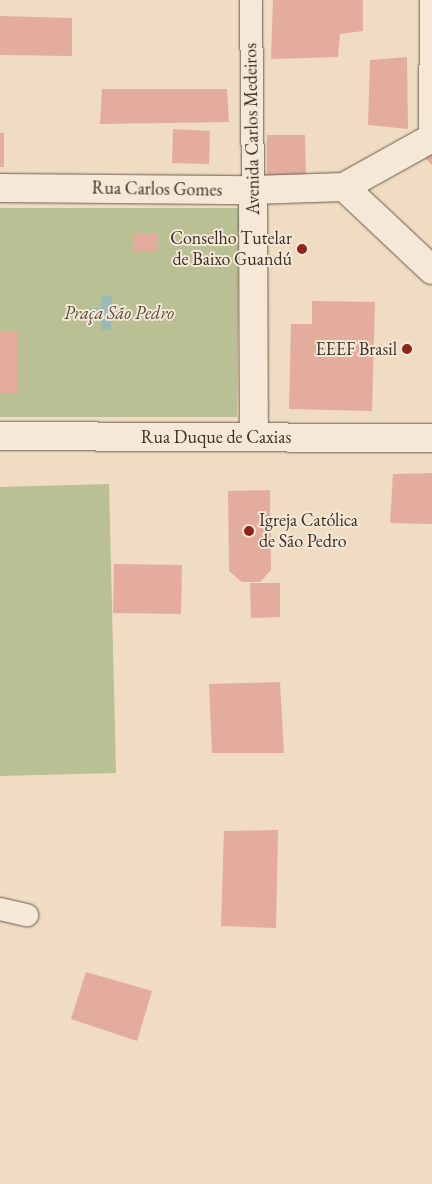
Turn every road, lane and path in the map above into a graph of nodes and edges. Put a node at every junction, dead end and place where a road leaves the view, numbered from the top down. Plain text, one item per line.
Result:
1 (251, 0) edge
2 (431, 0) edge
3 (431, 139) edge
4 (344, 187) junction
5 (0, 188) edge
6 (253, 190) junction
7 (432, 270) edge
8 (0, 436) edge
9 (254, 437) junction
10 (432, 438) edge
11 (0, 909) edge
12 (27, 915) dead end

1 - 6 street, Avenida Carlos Medeiros
2 - 3 street
3 - 4 street
4 - 6 street, Rua Carlos Gomes
4 - 7 street
5 - 6 street, Rua Carlos Gomes
6 - 9 street, Avenida Carlos Medeiros
8 - 9 street, Rua Duque de Caxias
9 - 10 street, Rua Duque de Caxias
11 - 12 street

